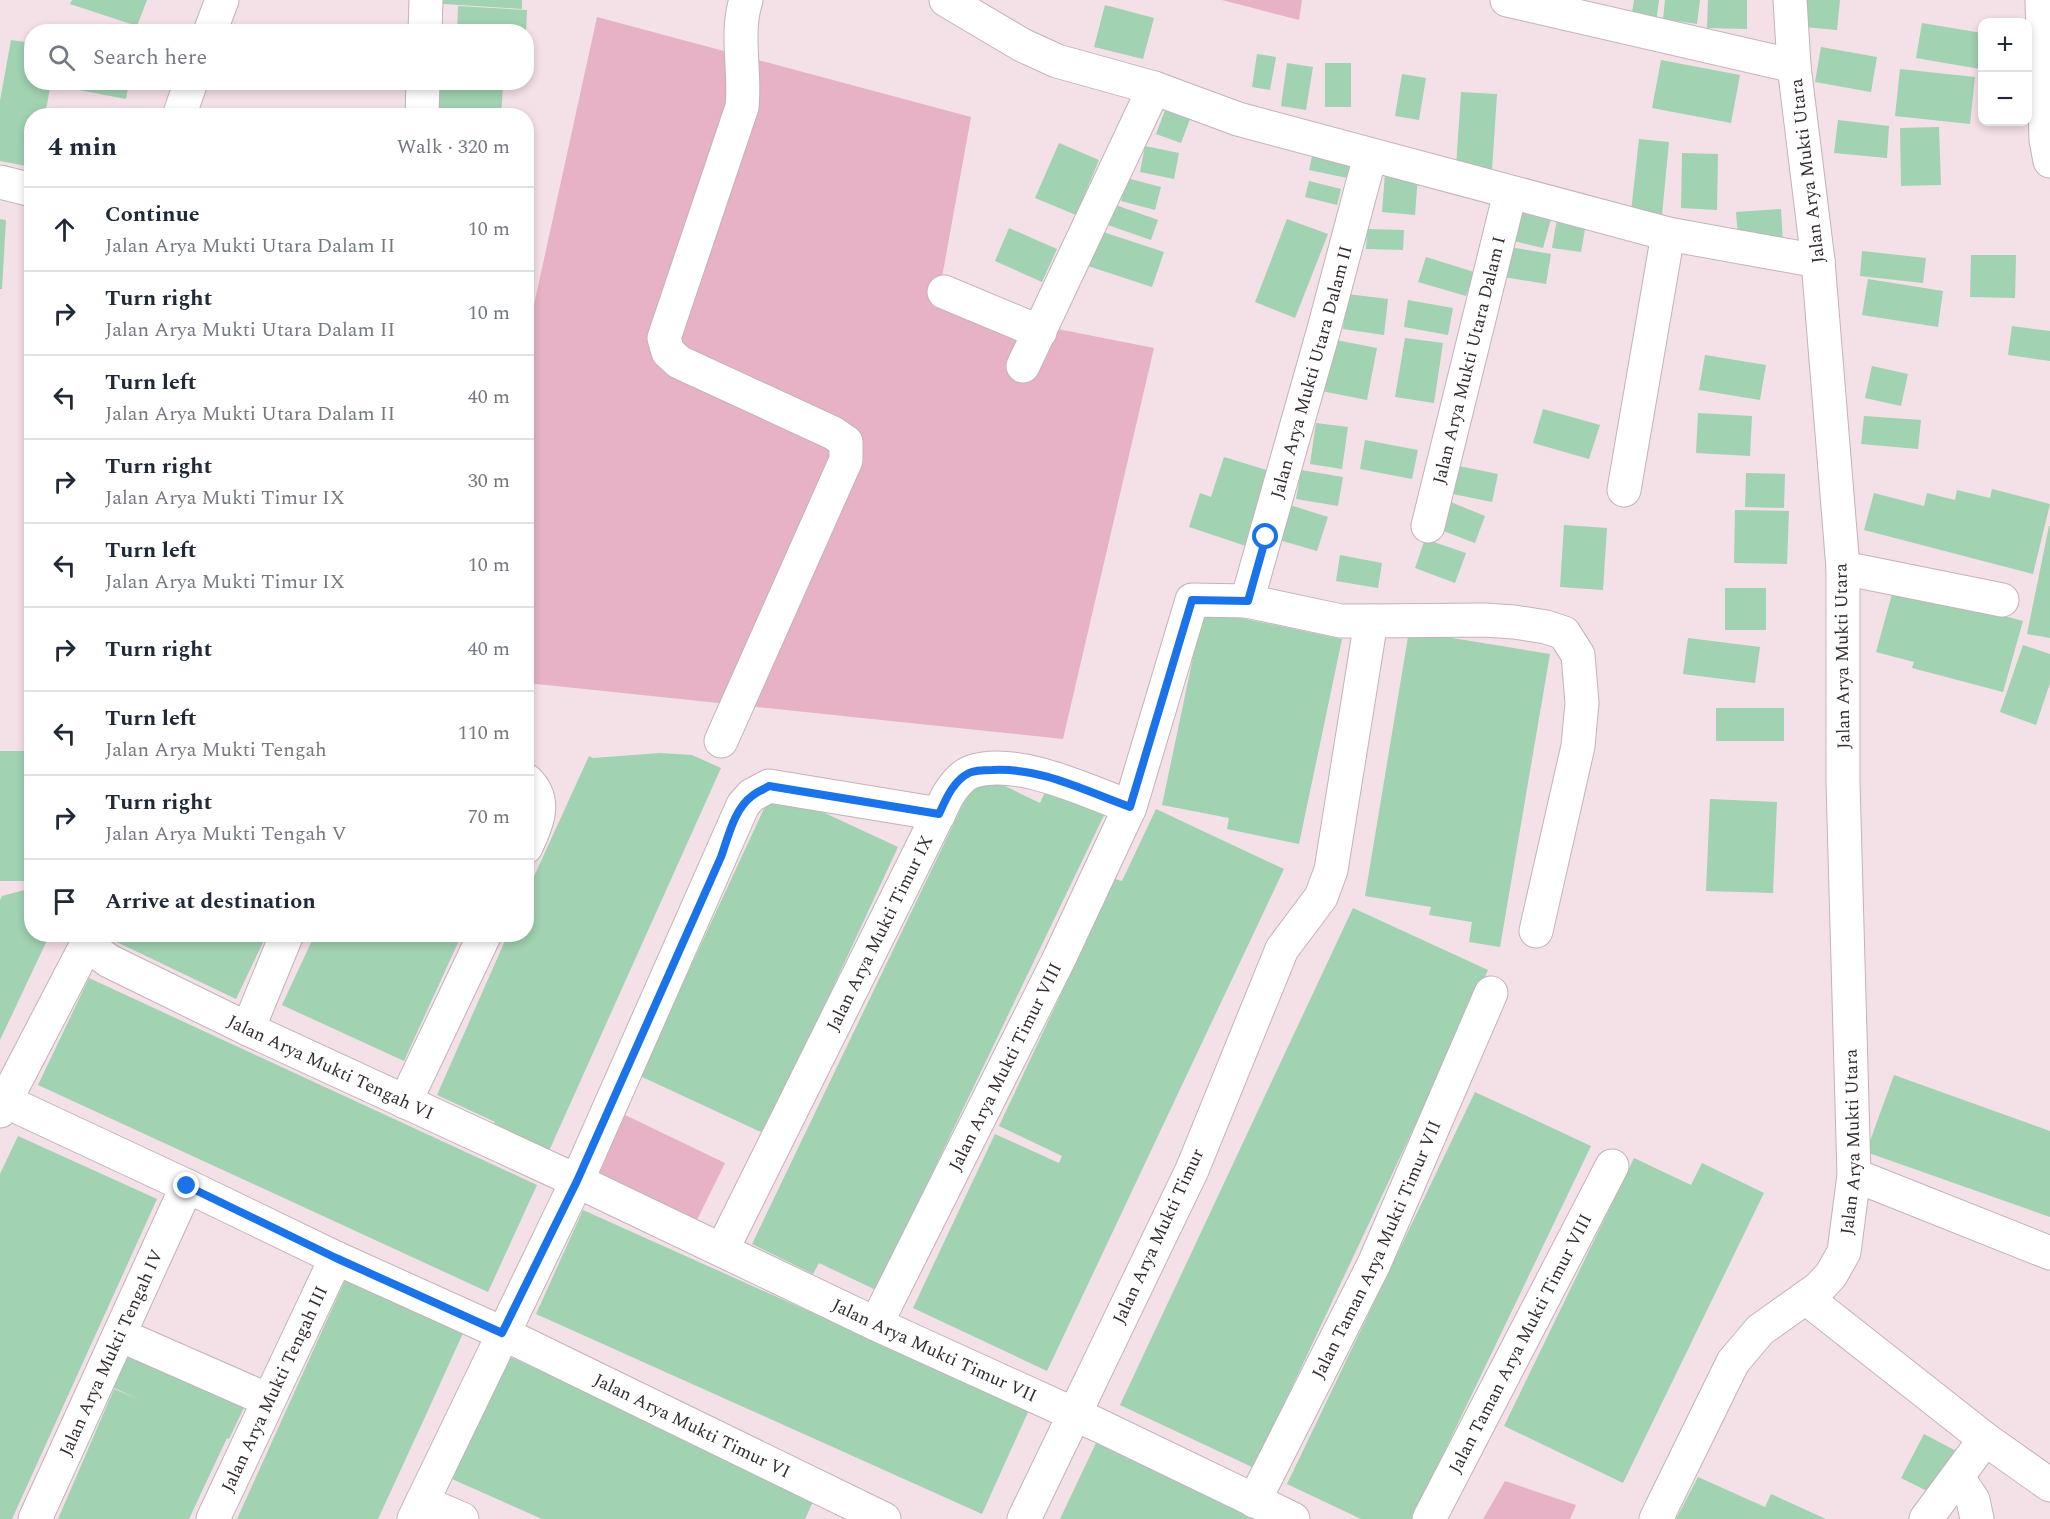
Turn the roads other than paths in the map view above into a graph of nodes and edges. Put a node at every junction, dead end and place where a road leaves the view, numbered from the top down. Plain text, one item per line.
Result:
1 (222, 0) edge
2 (426, 0) edge
3 (746, 0) edge
4 (946, 0) edge
5 (1508, 0) edge
6 (1790, 0) edge
7 (2042, 0) edge
8 (213, 24) edge
9 (425, 24) edge
10 (1794, 66) junction
11 (1154, 88) junction
12 (188, 90) edge
13 (423, 90) edge
14 (182, 108) edge
15 (422, 108) edge
16 (1370, 156) junction
17 (2050, 161) edge
18 (0, 182) edge
19 (24, 188) edge
20 (1510, 193) junction
21 (1668, 234) junction
22 (1818, 261) junction
23 (944, 292) dead end
24 (1040, 332) junction
25 (1023, 366) dead end
26 (1624, 490) dead end
27 (1428, 526) dead end
28 (1842, 568) junction
29 (2002, 600) dead end
30 (1248, 601) junction
31 (1371, 621) junction
32 (721, 741) dead end
33 (534, 788) edge
34 (1130, 807) junction
35 (939, 814) junction
36 (534, 825) edge
37 (1536, 931) dead end
38 (88, 942) edge
39 (91, 942) edge
40 (284, 942) edge
41 (481, 942) edge
42 (1491, 993) dead end
43 (248, 1029) junction
44 (405, 1102) junction
45 (3, 1106) edge
46 (1612, 1166) dead end
47 (1854, 1175) junction
48 (577, 1181) junction
49 (187, 1186) junction
50 (722, 1250) junction
51 (2050, 1253) edge
52 (336, 1258) junction
53 (1806, 1298) junction
54 (876, 1324) junction
55 (502, 1333) junction
56 (120, 1335) junction
57 (268, 1400) junction
58 (1073, 1414) junction
59 (1985, 1439) junction
60 (1958, 1478) junction
61 (2050, 1485) edge
62 (1254, 1501) junction
63 (834, 1509) edge
64 (418, 1510) edge
65 (35, 1519) edge
66 (213, 1519) edge
67 (462, 1519) edge
68 (884, 1519) edge
69 (1024, 1519) edge
70 (1293, 1519) edge
71 (1429, 1519) edge
72 (1656, 1519) edge
73 (1926, 1519) edge
74 (1977, 1519) edge

1 - 8 street
2 - 9 street
3 - 32 street
4 - 11 street
5 - 10 street
6 - 10 street, Jalan Arya Mukti Utara
7 - 17 street
10 - 22 street, Jalan Arya Mukti Utara
11 - 16 street
11 - 24 street
12 - 14 street
13 - 15 street
16 - 20 street
16 - 30 street, Jalan Arya Mukti Utara Dalam II
18 - 19 street
20 - 21 street
20 - 27 street, Jalan Arya Mukti Utara Dalam I
21 - 22 street
21 - 26 street
22 - 28 street, Jalan Arya Mukti Utara
23 - 24 street
24 - 25 street
28 - 29 street
28 - 47 street, Jalan Arya Mukti Utara
30 - 31 street
30 - 34 street
31 - 37 street
31 - 58 street, Jalan Arya Mukti Timur
33 - 36 street
34 - 35 street, Jalan Arya Mukti Timur IX
34 - 54 street, Jalan Arya Mukti Timur VIII
35 - 48 street
35 - 50 street, Jalan Arya Mukti Timur IX
38 - 45 street
39 - 43 street, Jalan Arya Mukti Tengah VI
40 - 43 street
41 - 44 street
42 - 62 street, Jalan Taman Arya Mukti Timur VII
43 - 44 street, Jalan Arya Mukti Tengah VI
44 - 48 street, Jalan Arya Mukti Tengah VI
45 - 49 street, Jalan Arya Mukti Timur VI
46 - 71 street, Jalan Taman Arya Mukti Timur VIII
47 - 51 street
47 - 53 street, Jalan Arya Mukti Utara
48 - 50 street, Jalan Arya Mukti Timur VII
48 - 55 street
49 - 52 street, Jalan Arya Mukti Timur VI
49 - 56 street, Jalan Arya Mukti Tengah IV
50 - 54 street, Jalan Arya Mukti Timur VII
52 - 55 street, Jalan Arya Mukti Timur VI
52 - 57 street, Jalan Arya Mukti Tengah III
53 - 59 street
53 - 72 street, Jalan Arya Mukti Utara
54 - 58 street, Jalan Arya Mukti Timur VII
55 - 63 street, Jalan Arya Mukti Timur VI
55 - 64 street
56 - 57 street
56 - 65 street, Jalan Arya Mukti Tengah IV
57 - 66 street, Jalan Arya Mukti Tengah III
58 - 62 street, Jalan Arya Mukti Timur VII
58 - 69 street, Jalan Arya Mukti Timur
59 - 60 street
59 - 61 street
60 - 73 street
60 - 74 street
62 - 70 street, Jalan Arya Mukti Timur VII
63 - 68 street, Jalan Arya Mukti Timur VI
64 - 67 street

